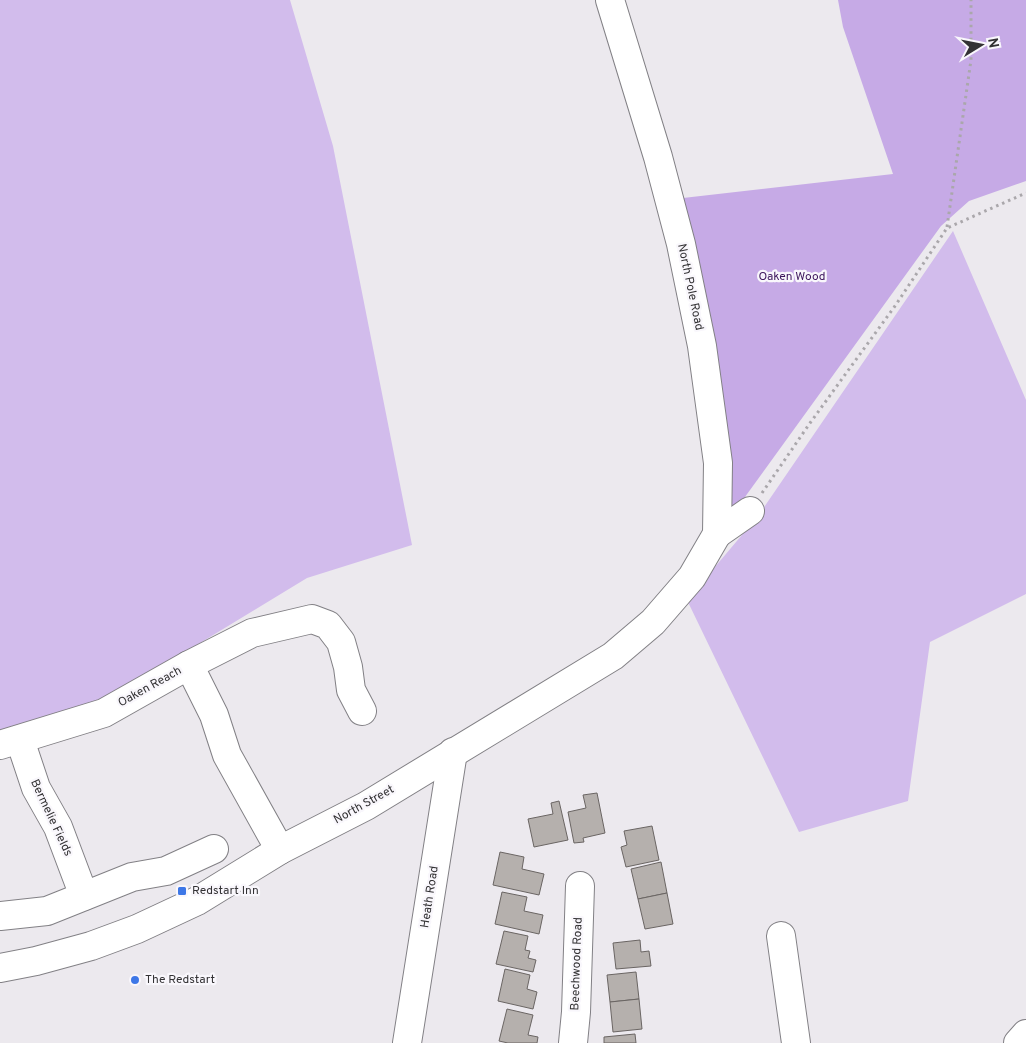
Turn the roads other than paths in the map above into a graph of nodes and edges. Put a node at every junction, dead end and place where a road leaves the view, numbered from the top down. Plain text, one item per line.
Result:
1 (610, 0) edge
2 (750, 511) road end
3 (716, 534) junction
4 (692, 576) joint
5 (189, 665) junction
6 (362, 711) dead end
7 (10, 742) edge
8 (453, 752) junction
9 (214, 849) dead end
10 (280, 850) junction
11 (580, 886) dead end
12 (84, 896) junction
13 (0, 916) edge
14 (781, 936) dead end
15 (0, 968) edge
16 (1026, 1034) edge
17 (407, 1043) edge
18 (573, 1043) edge
19 (796, 1043) edge
20 (1018, 1043) edge

1 - 3 street, North Pole Road
2 - 3 street
3 - 4 street, North Pole Road
4 - 8 street, North Street
5 - 6 street
5 - 7 street, Oaken Reach
5 - 10 street, Oaken Reach
7 - 12 street, Bermelie Fields
8 - 10 street, North Street
8 - 17 street, Heath Road
9 - 12 street
10 - 15 street, North Street
11 - 18 street, Beechwood Road
12 - 13 street
14 - 19 street
16 - 20 street

